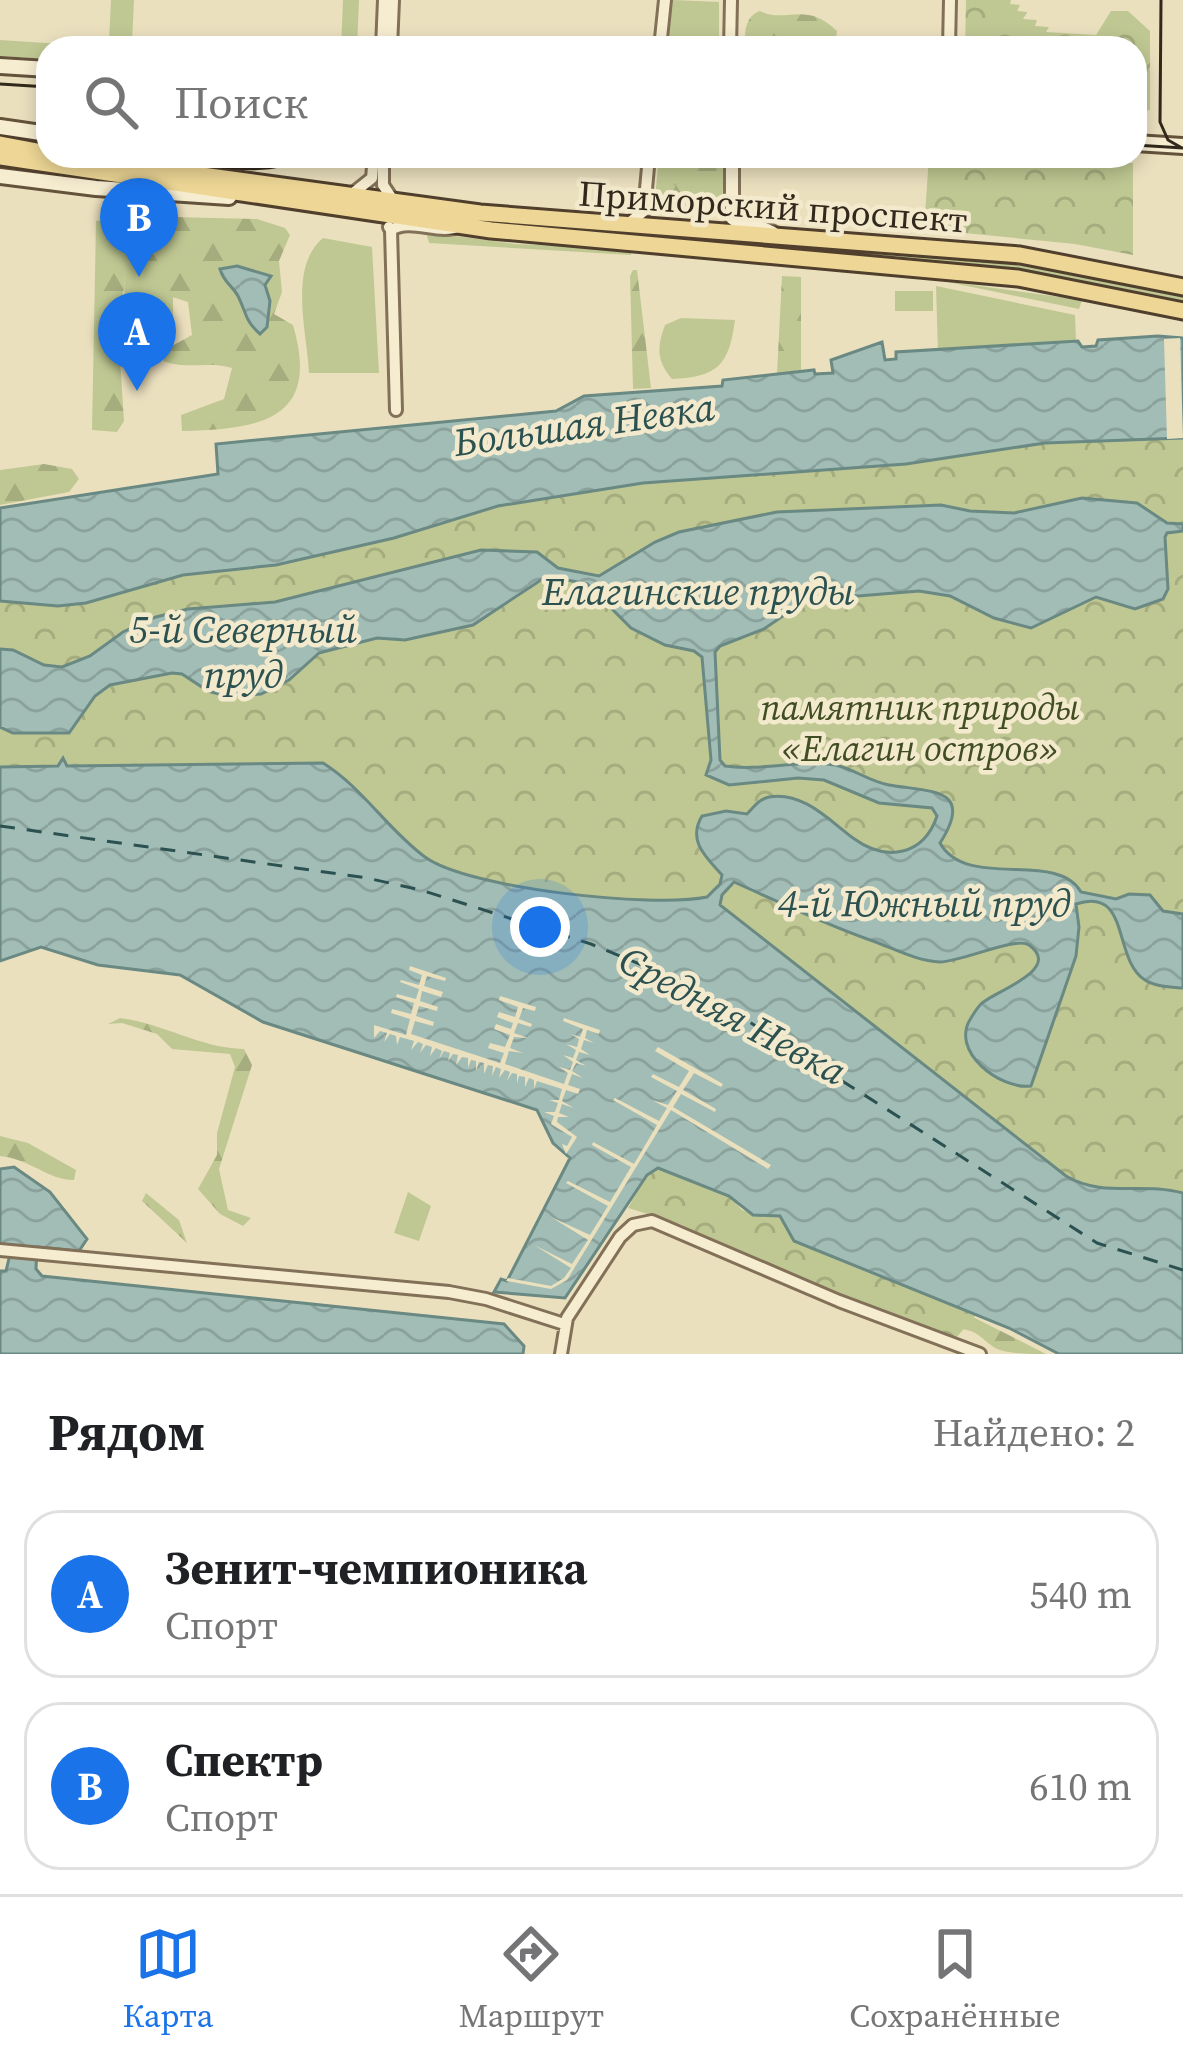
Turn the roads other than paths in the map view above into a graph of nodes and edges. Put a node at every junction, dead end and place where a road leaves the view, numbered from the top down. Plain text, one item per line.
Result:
1 (388, 0) edge
2 (665, 0) edge
3 (730, 0) edge
4 (950, 0) edge
5 (386, 36) edge
6 (661, 36) edge
7 (730, 36) edge
8 (949, 36) edge
9 (0, 66) edge
10 (36, 68) edge
11 (0, 127) edge
12 (36, 132) edge
13 (0, 144) edge
14 (1147, 144) edge
15 (1183, 146) edge
16 (36, 151) edge
17 (0, 158) edge
18 (36, 160) edge
19 (103, 168) edge
20 (121, 168) edge
21 (375, 168) edge
22 (381, 168) edge
23 (649, 168) edge
24 (732, 168) edge
25 (0, 176) edge
26 (352, 194) junction
27 (270, 200) junction
28 (393, 200) junction
29 (375, 212) junction
30 (644, 212) junction
31 (625, 225) junction
32 (464, 226) junction
33 (663, 228) junction
34 (391, 230) junction
35 (777, 237) junction
36 (1183, 287) edge
37 (1183, 311) edge
38 (396, 410) dead end
39 (1, 1250) edge
40 (564, 1324) junction
41 (561, 1354) edge
42 (980, 1354) edge

1 - 5 street
2 - 6 street
3 - 7 street
4 - 8 street
9 - 10 main road
11 - 12 main road
13 - 16 main road
14 - 15 main road
17 - 18 main road
19 - 27 main road, Приморский проспект
20 - 26 main road, Приморский проспект
21 - 26 street
22 - 28 street
23 - 30 street
24 - 35 street
25 - 27 main road, Приморский проспект
26 - 28 main road, Приморский проспект
27 - 29 main road, Приморский проспект
28 - 31 main road, Приморский проспект
29 - 32 main road, Приморский проспект
29 - 34 street
30 - 31 street
30 - 33 street
31 - 33 main road, Приморский проспект
32 - 34 street
32 - 37 main road, Приморский проспект
33 - 35 main road, Приморский проспект
34 - 38 street
35 - 36 main road, Приморский проспект
39 - 40 street
40 - 41 street
40 - 42 street

